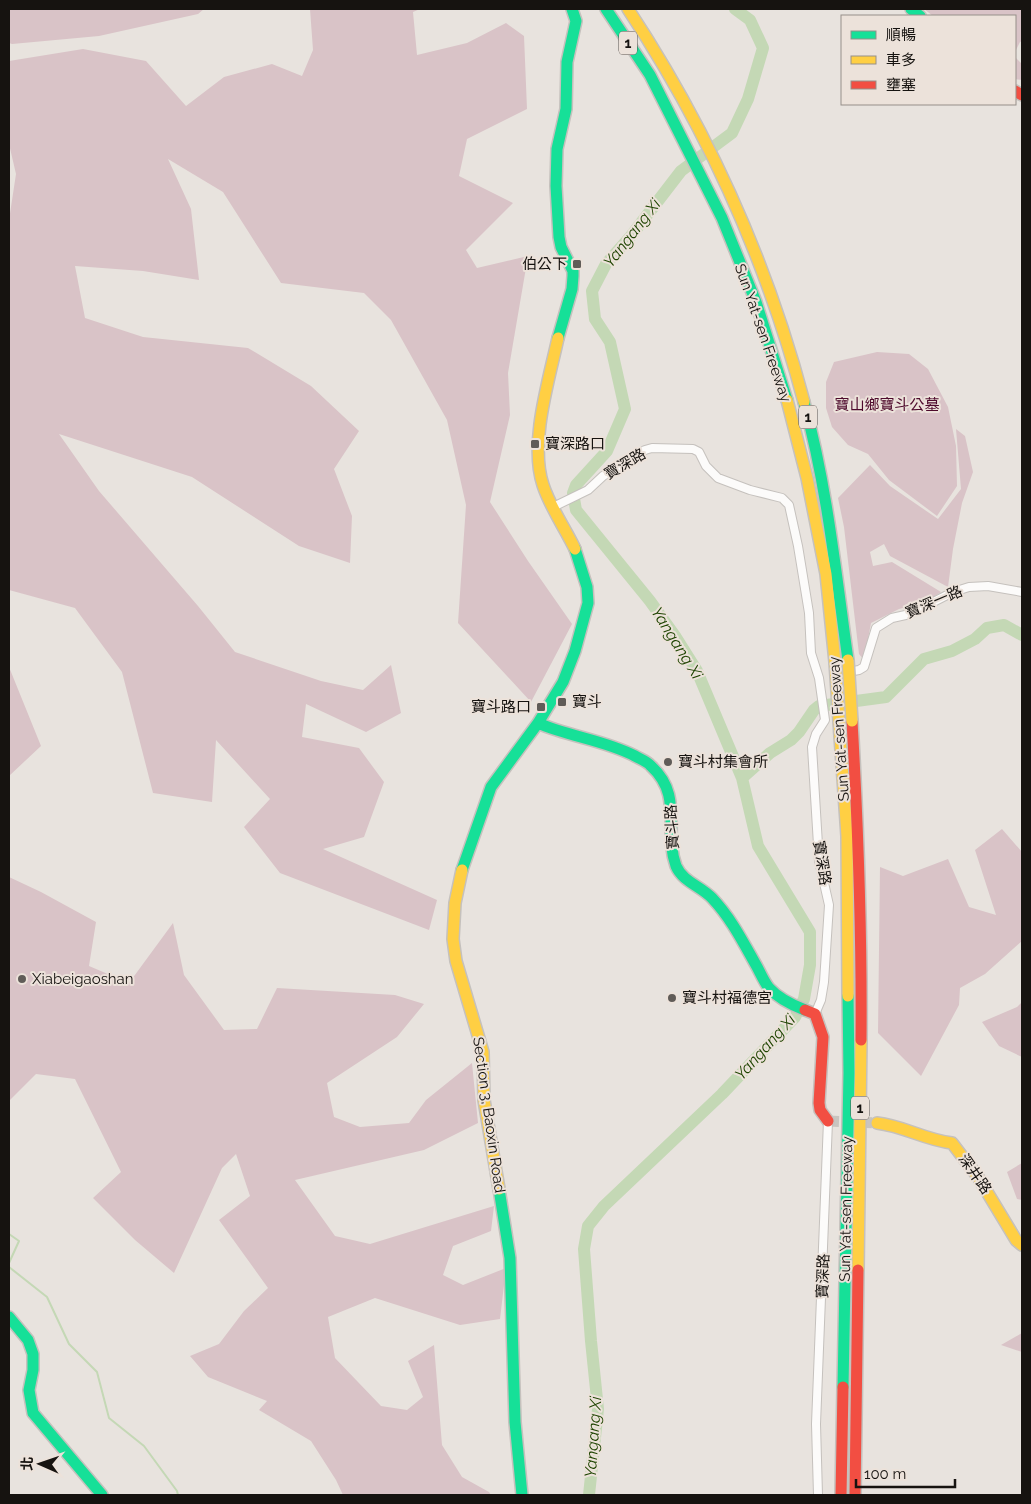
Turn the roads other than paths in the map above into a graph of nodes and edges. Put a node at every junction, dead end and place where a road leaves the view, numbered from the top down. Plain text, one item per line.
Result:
1 (572, 9) edge
2 (606, 9) edge
3 (628, 9) edge
4 (553, 507) junction
5 (1022, 592) edge
6 (819, 678) junction
7 (538, 723) junction
8 (815, 1014) junction
9 (828, 1121) joint
10 (877, 1123) tunnel mouth
11 (1022, 1245) edge
12 (9, 1317) edge
13 (102, 1495) edge
14 (522, 1495) edge
15 (818, 1495) edge
16 (840, 1495) edge
17 (855, 1495) edge

1 - 4 main road, Section 3, Baoxin Road
2 - 16 main road, Sun Yat-sen Freeway / 1, bridge
3 - 17 main road, Sun Yat-sen Freeway / 1, bridge
4 - 6 street, 寶深路
4 - 7 main road, Section 3, Baoxin Road
5 - 6 street, 寶深一路
6 - 8 street, 寶深路
7 - 8 main road, 寶斗路
7 - 14 main road, Section 3, Baoxin Road
8 - 9 main road, 寶深路
9 - 15 street, 寶深路
10 - 11 main road, 深井路
12 - 13 main road

